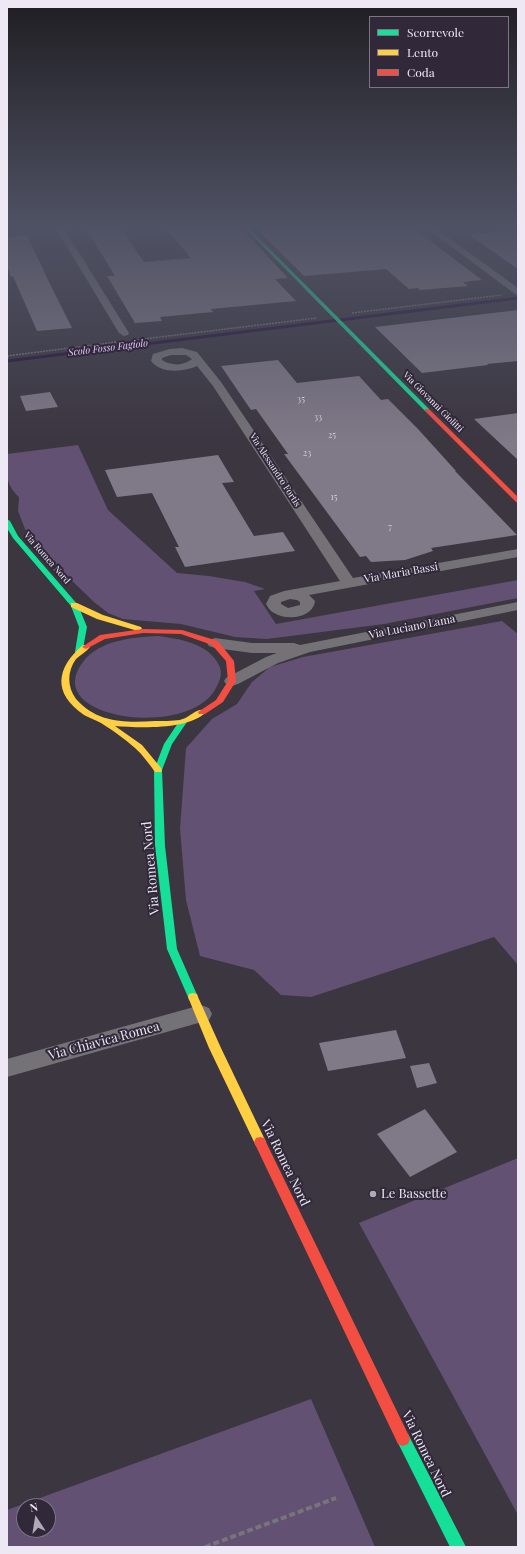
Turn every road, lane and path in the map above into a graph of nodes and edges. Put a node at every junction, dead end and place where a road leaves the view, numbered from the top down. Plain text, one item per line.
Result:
1 (100, 300) edge
2 (318, 300) edge
3 (467, 300) edge
4 (334, 316) junction
5 (121, 337) joint
6 (134, 340) dead end
7 (7, 356) edge
8 (198, 360) dead end
9 (518, 501) edge
10 (7, 521) edge
11 (518, 553) edge
12 (349, 583) junction
13 (284, 595) dead end
14 (74, 605) junction
15 (518, 606) edge
16 (143, 630) junction
17 (214, 644) junction
18 (306, 648) junction
19 (79, 652) junction
20 (232, 681) junction
21 (100, 720) junction
22 (183, 722) junction
23 (158, 770) junction
24 (201, 1014) junction
25 (7, 1068) edge
26 (336, 1498) dead end
27 (205, 1547) edge
28 (458, 1547) edge

1 - 5 street
2 - 4 main road, Via Giovanni Giolitti
3 - 4 path
4 - 6 path
4 - 9 main road, Via Giovanni Giolitti
5 - 7 path
8 - 12 street, Via Alessandro Fortis
10 - 14 main road, Via Romea Nord
11 - 12 street, Via Maria Bassi
12 - 13 street, Via Maria Bassi
14 - 16 main road, Via Romea Nord
14 - 19 main road, Via Romea Nord
15 - 18 street, Via Luciano Lama
16 - 17 main road
16 - 19 main road
17 - 18 street, Via Luciano Lama
17 - 20 main road
18 - 20 street, Via Luciano Lama
19 - 21 main road
20 - 22 main road
21 - 22 main road
21 - 23 main road
22 - 23 main road, Via Romea Nord
23 - 24 main road, Via Romea Nord
24 - 25 street, Via Chiavica Romea
24 - 28 main road, Via Romea Nord
26 - 27 path

